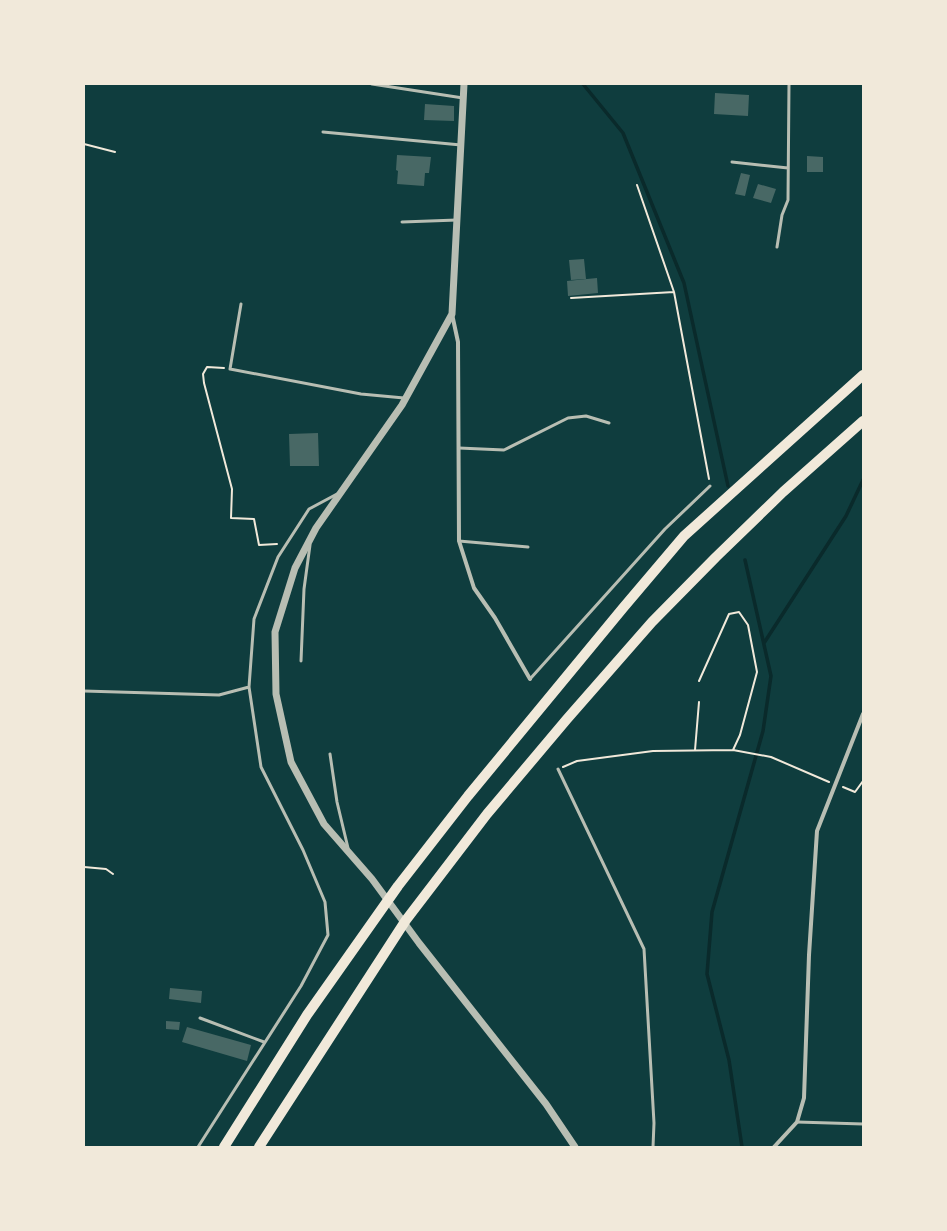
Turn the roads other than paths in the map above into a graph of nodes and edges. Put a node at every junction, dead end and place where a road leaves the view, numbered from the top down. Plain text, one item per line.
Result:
1 (372, 84) edge
2 (464, 84) edge
3 (788, 84) edge
4 (463, 98) junction
5 (323, 132) dead end
6 (461, 145) junction
7 (732, 162) dead end
8 (788, 168) junction
9 (457, 220) junction
10 (402, 222) dead end
11 (777, 247) dead end
12 (241, 304) dead end
13 (452, 314) junction
14 (863, 375) edge
15 (406, 398) junction
16 (863, 421) edge
17 (609, 423) dead end
18 (459, 448) junction
19 (710, 486) road end
20 (341, 492) junction
21 (310, 538) junction
22 (459, 541) junction
23 (528, 547) dead end
24 (301, 661) dead end
25 (530, 679) joint
26 (249, 687) junction
27 (84, 691) edge
28 (863, 714) edge
29 (330, 754) dead end
30 (558, 769) road end
31 (348, 852) junction
32 (200, 1018) dead end
33 (264, 1042) junction
34 (797, 1122) junction
35 (863, 1124) edge
36 (198, 1147) edge
37 (224, 1147) edge
38 (259, 1147) edge
39 (575, 1147) edge
40 (653, 1147) edge
41 (774, 1147) edge

1 - 4 lane
2 - 4 street
3 - 8 lane
4 - 6 street
5 - 6 lane
6 - 9 street
7 - 8 lane
8 - 11 lane
9 - 10 lane
9 - 13 street
12 - 15 lane
13 - 15 street
13 - 18 street
14 - 37 highway
15 - 20 street
16 - 38 highway
17 - 18 lane
18 - 22 street
19 - 25 lane
20 - 21 street
20 - 26 lane
21 - 24 lane
21 - 31 street
22 - 23 lane
22 - 25 street
26 - 27 lane
26 - 33 lane
28 - 34 street
29 - 31 lane
30 - 40 lane
31 - 39 street
32 - 33 lane
33 - 36 lane
34 - 35 lane
34 - 41 street

